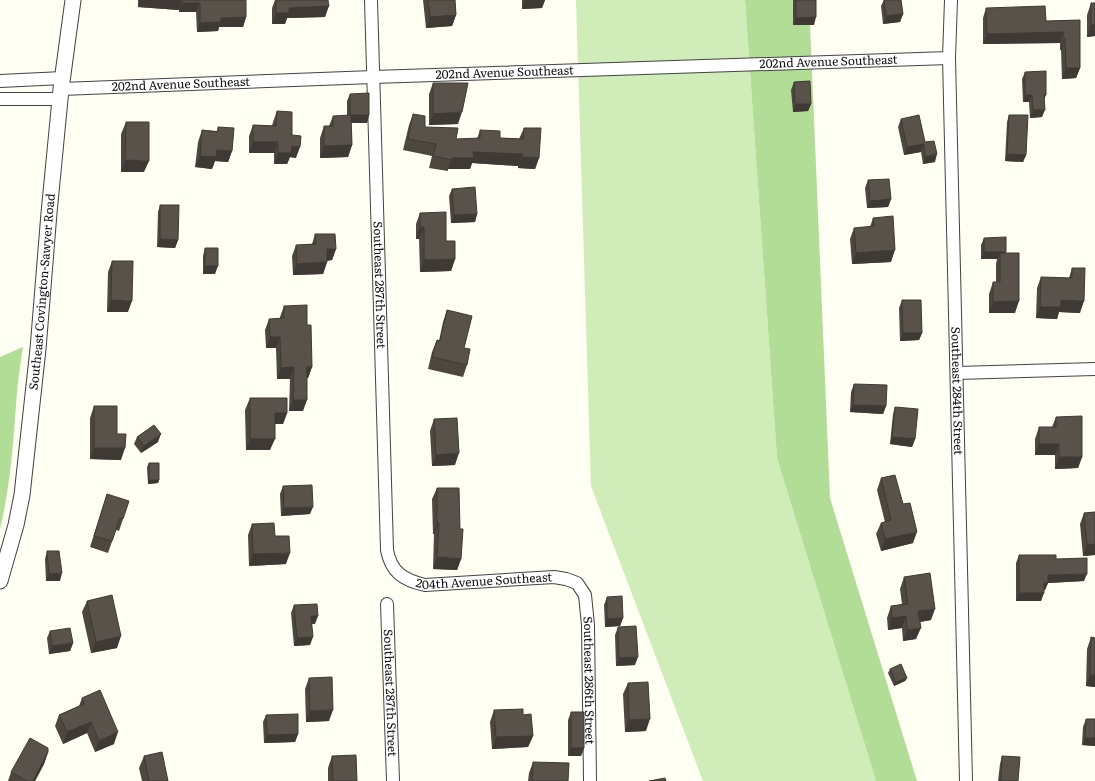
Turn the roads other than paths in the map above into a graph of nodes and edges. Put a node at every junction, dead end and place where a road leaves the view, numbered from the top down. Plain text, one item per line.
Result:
1 (73, 0) edge
2 (371, 0) edge
3 (951, 0) edge
4 (949, 58) junction
5 (373, 77) junction
6 (0, 81) edge
7 (62, 88) junction
8 (0, 100) edge
9 (1095, 369) edge
10 (957, 373) junction
11 (394, 569) joint
12 (0, 581) edge
13 (577, 583) joint
14 (387, 604) dead end
15 (392, 781) edge
16 (590, 781) edge
17 (966, 781) edge

1 - 7 street, Southeast Covington-Sawyer Road
2 - 5 street, Southeast 287th Street
3 - 4 street, Southeast 284th Street
4 - 5 street, 202nd Avenue Southeast
4 - 10 street, Southeast 284th Street
5 - 7 street, 202nd Avenue Southeast
5 - 11 street, Southeast 287th Street
6 - 7 street, 202nd Avenue Southeast
7 - 8 street, 202nd Avenue Southeast
7 - 12 street, Southeast Covington-Sawyer Road
9 - 10 street
10 - 17 street, Southeast 284th Street
11 - 13 street, 204th Avenue Southeast
13 - 16 street, Southeast 286th Street
14 - 15 street, Southeast 287th Street

